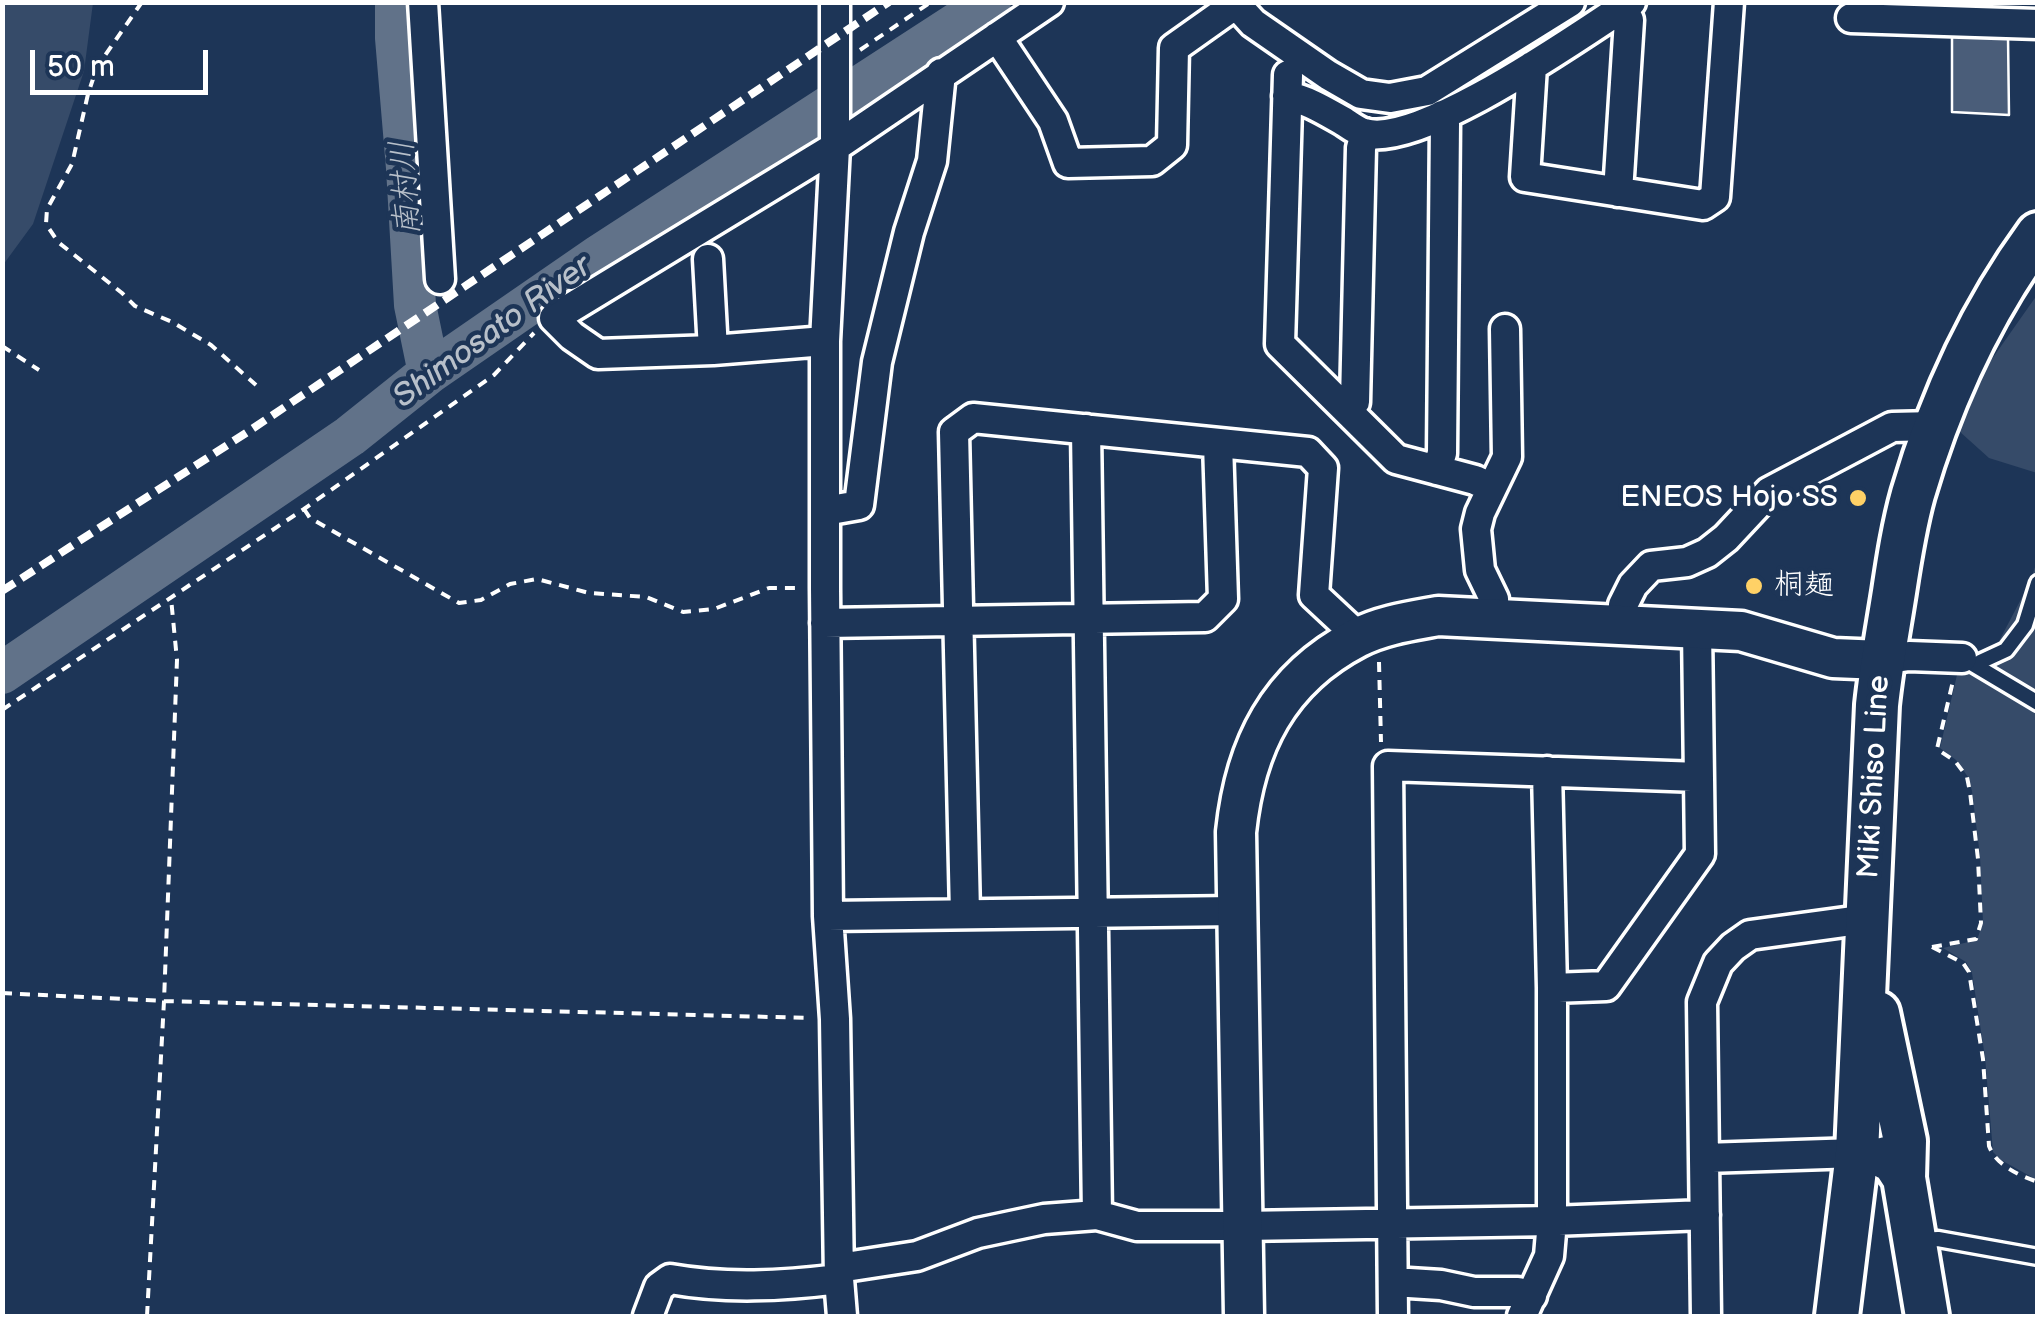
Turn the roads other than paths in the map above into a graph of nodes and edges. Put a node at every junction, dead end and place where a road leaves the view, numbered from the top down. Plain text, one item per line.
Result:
1 (422, 2) edge
2 (1049, 2) edge
3 (1570, 2) edge
4 (1728, 2) edge
5 (836, 3) edge
6 (1235, 4) edge
7 (1627, 5) edge
8 (1851, 18) dead end
9 (2038, 24) edge
10 (997, 38) junction
11 (1532, 66) junction
12 (941, 74) junction
13 (1442, 115) junction
14 (1365, 133) junction
15 (835, 141) junction
16 (1618, 192) junction
17 (2038, 234) edge
18 (708, 260) dead end
19 (440, 280) dead end
20 (1505, 328) dead end
21 (825, 341) junction
22 (713, 350) junction
23 (1348, 411) junction
24 (1935, 426) junction
25 (1086, 429) junction
26 (1218, 443) junction
27 (1438, 470) junction
28 (1492, 488) junction
29 (825, 511) junction
30 (2038, 583) edge
31 (1090, 619) junction
32 (1495, 619) junction
33 (958, 620) junction
34 (825, 623) junction
35 (1622, 625) junction
36 (1697, 629) junction
37 (1369, 634) junction
38 (1882, 660) junction
39 (1966, 661) junction
40 (2038, 703) edge
41 (1547, 772) junction
42 (1699, 777) junction
43 (1238, 911) junction
44 (1094, 912) junction
45 (965, 913) junction
46 (828, 916) junction
47 (1865, 934) junction
48 (1552, 988) junction
49 (1856, 1153) junction
50 (1705, 1158) junction
51 (1904, 1178) junction
52 (1097, 1215) junction
53 (1706, 1215) junction
54 (1552, 1221) junction
55 (1392, 1224) junction
56 (1242, 1226) junction
57 (1915, 1242) junction
58 (2038, 1258) edge
59 (839, 1274) junction
60 (1393, 1282) junction
61 (1527, 1306) edge
62 (648, 1316) edge
63 (842, 1316) edge
64 (1244, 1316) edge
65 (1393, 1316) edge
66 (1706, 1316) edge
67 (1837, 1316) edge
68 (1927, 1316) edge

1 - 19 street
2 - 10 street
3 - 6 street
4 - 16 street
5 - 15 street
6 - 10 street
7 - 11 street
7 - 16 street
8 - 9 street
10 - 12 street
11 - 13 street
11 - 16 street
12 - 15 street
12 - 29 street
13 - 14 street
13 - 27 street
14 - 23 street
14 - 23 street
15 - 21 street
15 - 22 street
17 - 24 main road, Miki Shiso Line
18 - 22 street
20 - 28 street
21 - 22 street
21 - 29 street
23 - 27 street
24 - 35 street
24 - 38 main road, Miki Shiso Line
25 - 26 street
25 - 31 street
25 - 33 street
26 - 31 street
26 - 37 street
27 - 28 street
28 - 32 street
29 - 34 street
30 - 39 lane
31 - 33 street
31 - 44 street
32 - 35 street
32 - 37 street
33 - 34 street
33 - 45 street
34 - 46 street
35 - 36 street
36 - 38 street
36 - 42 street
37 - 43 street
38 - 39 street
38 - 47 main road, Miki Shiso Line
39 - 40 lane
41 - 42 street
41 - 48 street
41 - 55 street
42 - 48 street
43 - 44 street
43 - 56 street
44 - 45 street
44 - 52 street
45 - 46 street
46 - 59 street
47 - 49 main road, Miki Shiso Line
47 - 50 street
47 - 51 main road
48 - 54 street
49 - 50 street
49 - 51 main road
49 - 67 main road, Miki Shiso Line
50 - 53 street
51 - 57 main road
52 - 56 street
52 - 59 street
53 - 54 street
53 - 66 street
54 - 55 street
54 - 61 street
55 - 56 street
55 - 60 street
56 - 64 street
57 - 58 lane
57 - 68 main road
59 - 62 street
59 - 63 street
60 - 61 street
60 - 65 street

